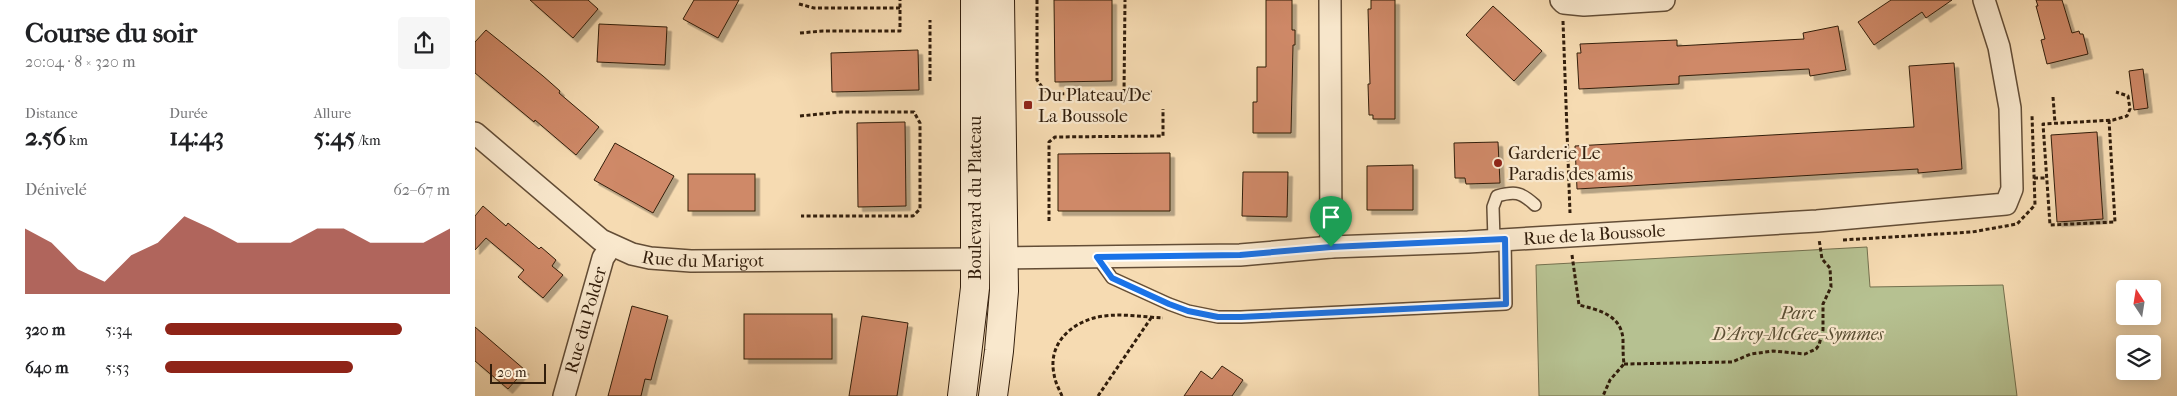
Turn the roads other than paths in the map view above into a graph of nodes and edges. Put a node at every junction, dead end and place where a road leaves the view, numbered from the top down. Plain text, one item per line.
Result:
1 (975, 0) edge
2 (1000, 0) edge
3 (1329, 0) edge
4 (1665, 0) edge
5 (1984, 0) edge
6 (1563, 1) edge
7 (475, 133) edge
8 (1535, 206) dead end
9 (1499, 240) junction
10 (611, 246) junction
11 (1331, 247) junction
12 (1097, 257) junction
13 (1003, 258) junction
14 (976, 259) junction
15 (564, 396) edge
16 (962, 396) edge
17 (993, 396) edge

1 - 14 main road, Boulevard du Plateau
2 - 13 main road, Boulevard du Plateau
3 - 11 street
4 - 6 street
5 - 9 street, Rue de la Boussole
7 - 10 street, Rue du Marigot
8 - 9 lane
9 - 11 street, Rue de la Boussole
9 - 12 lane
10 - 14 street, Rue du Marigot
10 - 15 street, Rue du Polder
11 - 12 street, Rue de la Boussole
12 - 13 street, Rue de la Boussole
13 - 14 main road
13 - 17 main road, Boulevard du Plateau
14 - 16 main road, Boulevard du Plateau

